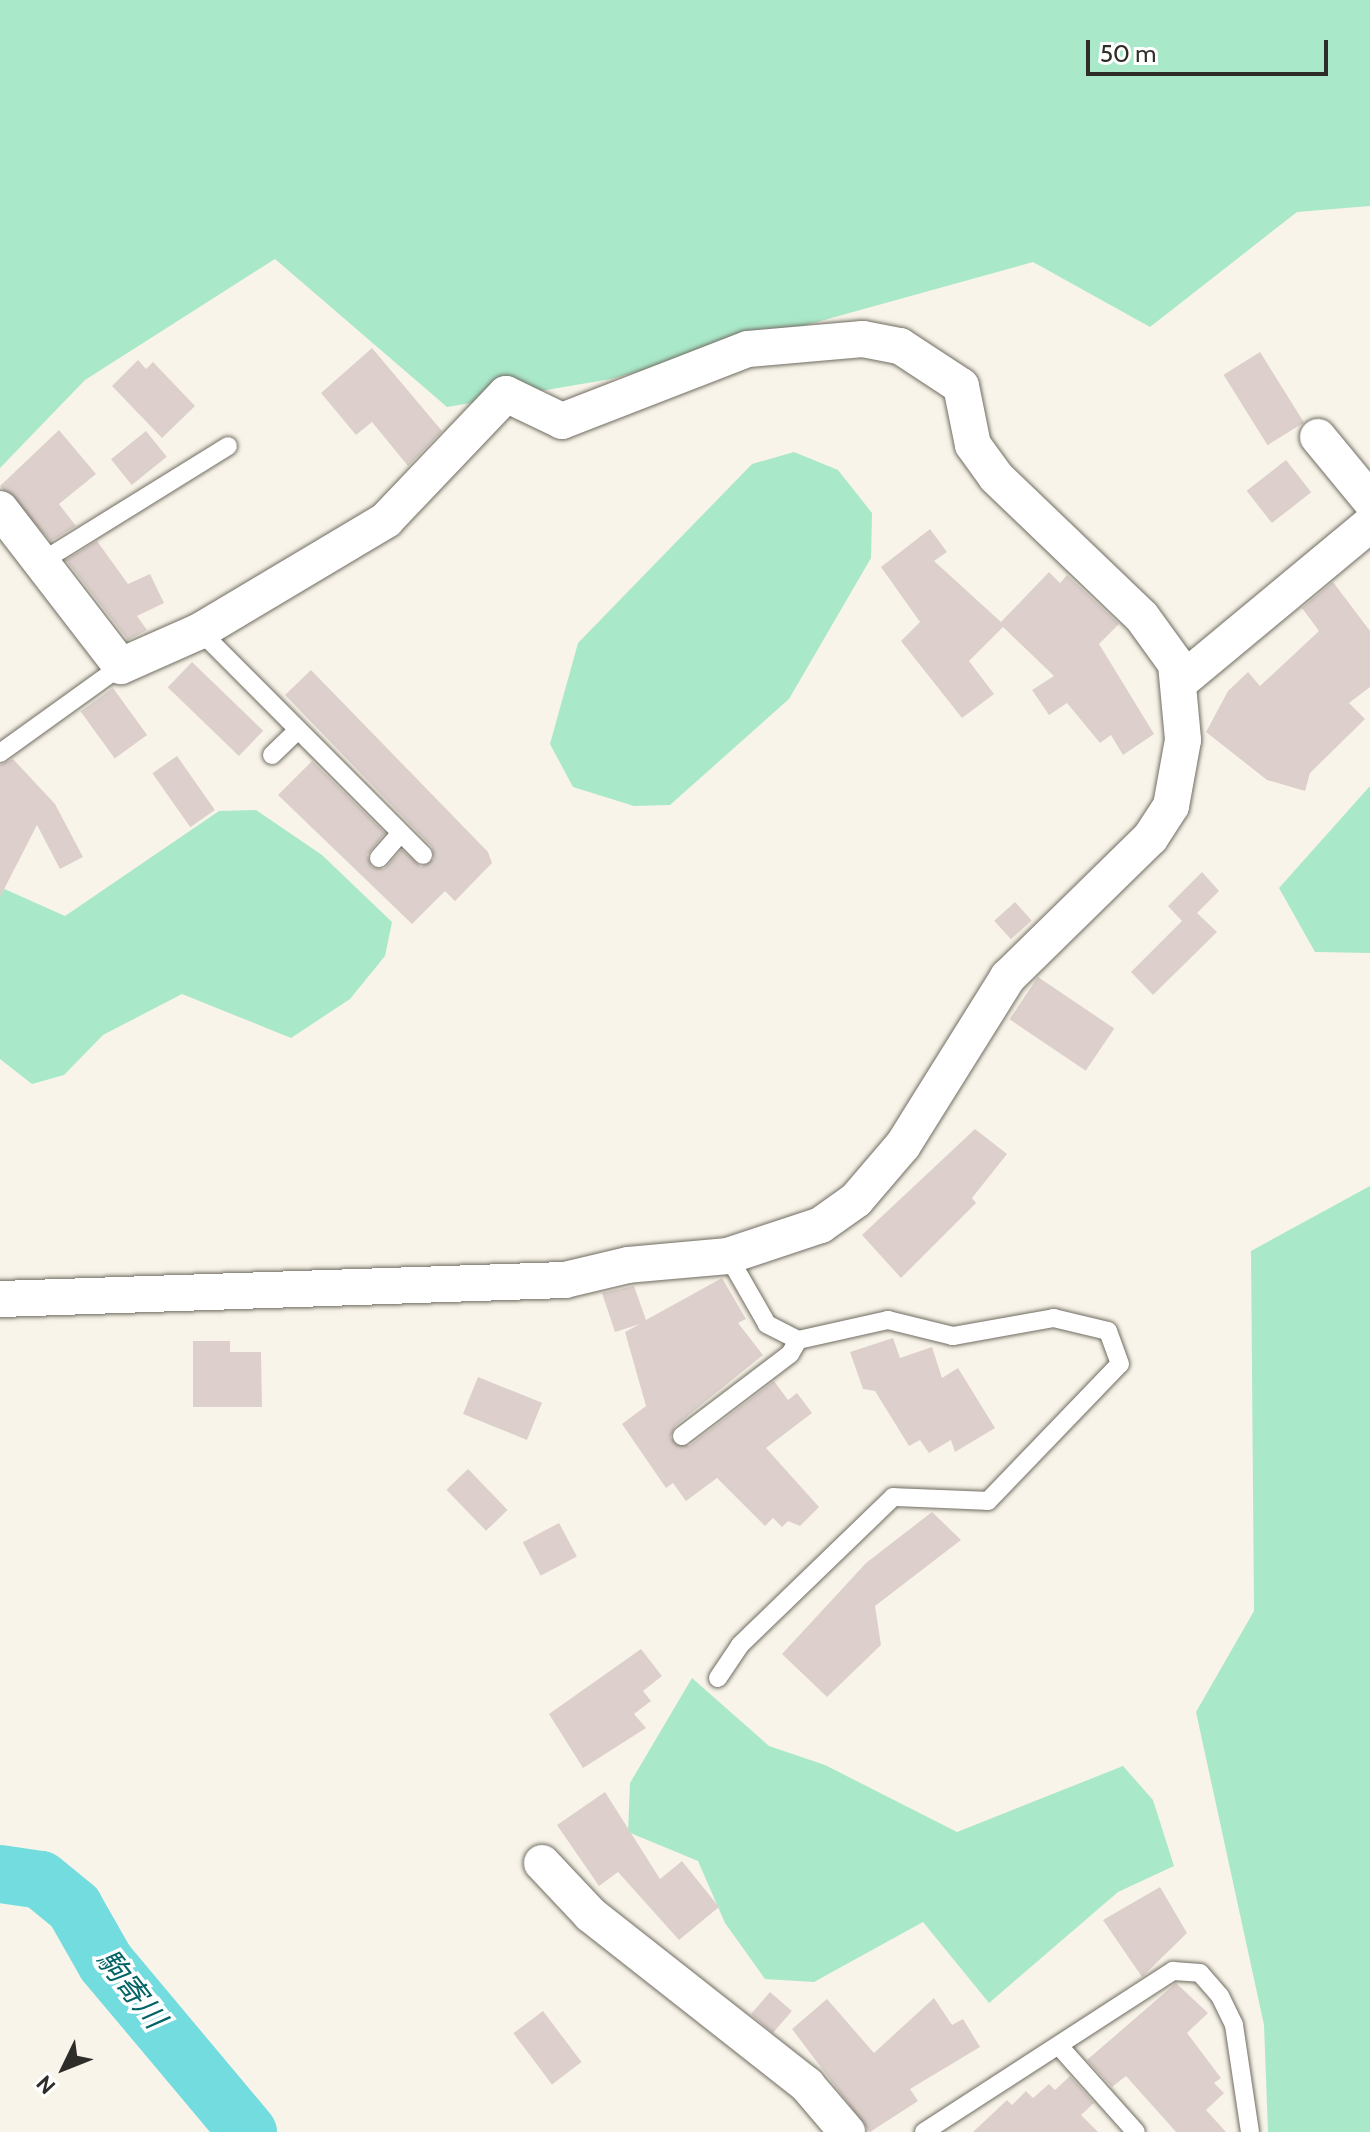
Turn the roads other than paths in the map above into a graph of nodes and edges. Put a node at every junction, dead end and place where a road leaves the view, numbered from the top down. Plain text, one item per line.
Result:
1 (1318, 437) dead end
2 (228, 446) dead end
3 (1370, 500) edge
4 (0, 509) edge
5 (1370, 524) edge
6 (41, 562) junction
7 (200, 631) junction
8 (121, 666) junction
9 (1180, 682) junction
10 (298, 730) junction
11 (0, 753) edge
12 (272, 755) dead end
13 (401, 833) junction
14 (423, 855) dead end
15 (379, 858) dead end
16 (728, 1256) junction
17 (2, 1296) edge
18 (798, 1340) junction
19 (682, 1436) dead end
20 (718, 1678) dead end
21 (542, 1863) dead end
22 (1059, 2046) junction
23 (847, 2132) edge
24 (924, 2132) edge
25 (1136, 2132) edge
26 (1250, 2132) edge

1 - 3 street
2 - 6 lane
4 - 6 street
5 - 9 street
6 - 8 street
7 - 8 street
7 - 9 street
7 - 10 lane
8 - 11 lane
9 - 16 street
10 - 12 lane
10 - 13 lane
13 - 14 lane
13 - 15 lane
16 - 17 street
16 - 18 lane
18 - 19 lane
18 - 20 lane
21 - 23 street
22 - 24 lane
22 - 25 lane
22 - 26 lane

